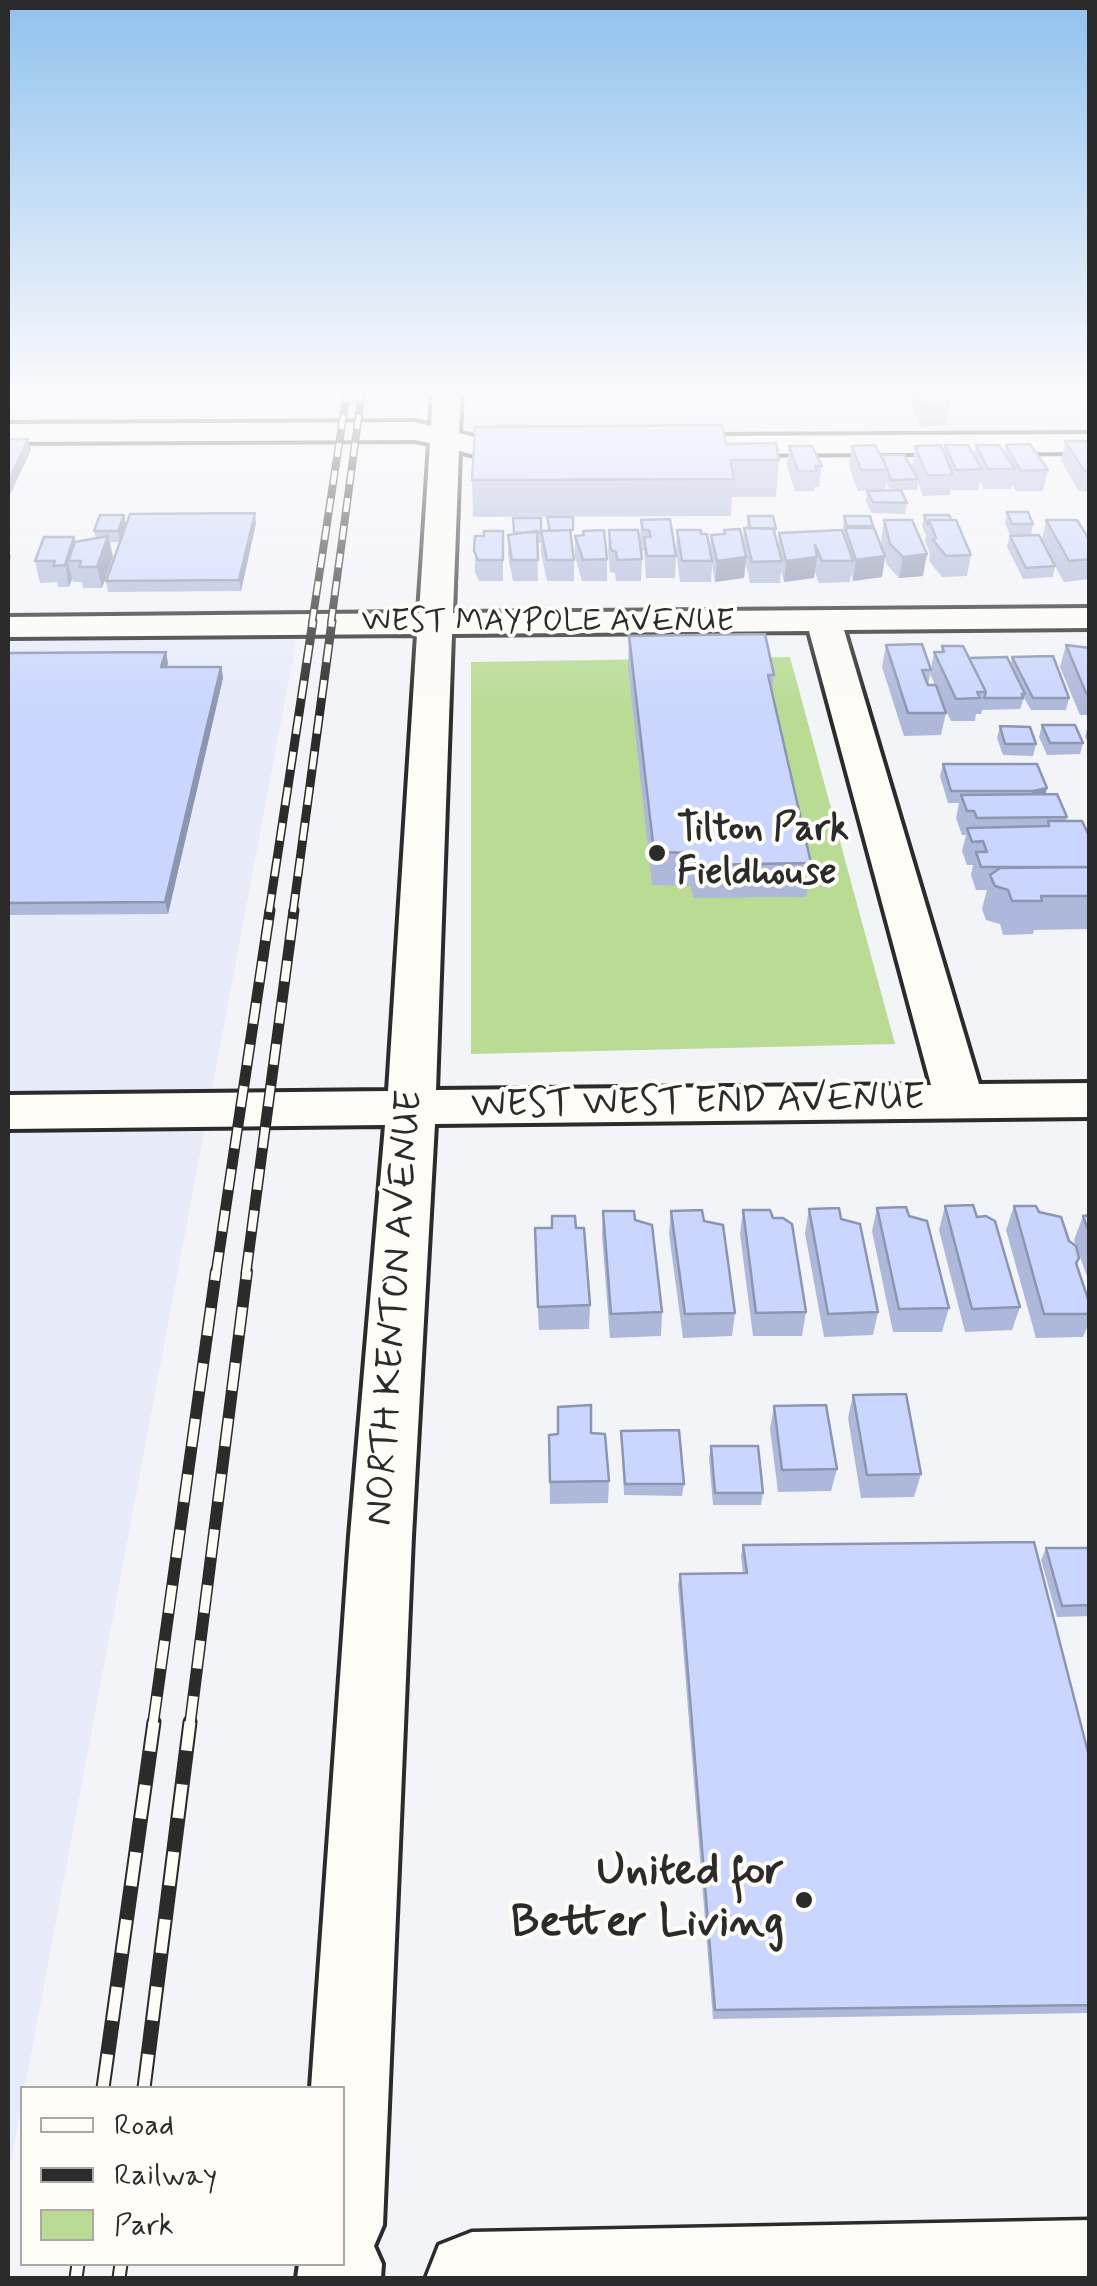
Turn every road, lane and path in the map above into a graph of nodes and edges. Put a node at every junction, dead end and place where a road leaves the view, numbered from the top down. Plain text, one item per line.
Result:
1 (453, 498) edge
2 (1090, 618) edge
3 (824, 621) junction
4 (436, 624) junction
5 (8, 627) edge
6 (1090, 1100) edge
7 (960, 1101) junction
8 (411, 1107) junction
9 (8, 1112) edge
10 (345, 2173) edge
11 (1090, 2266) edge
12 (472, 2278) edge

1 - 4 street, NORTH KENTON AVENUE
2 - 3 street, WEST MAYPOLE AVENUE
3 - 4 street, WEST MAYPOLE AVENUE
3 - 7 street
4 - 5 street, WEST MAYPOLE AVENUE
4 - 8 street, NORTH KENTON AVENUE
6 - 7 street, WEST WEST END AVENUE
7 - 8 street, WEST WEST END AVENUE
8 - 9 street, WEST WEST END AVENUE
8 - 10 street, NORTH KENTON AVENUE
11 - 12 street

